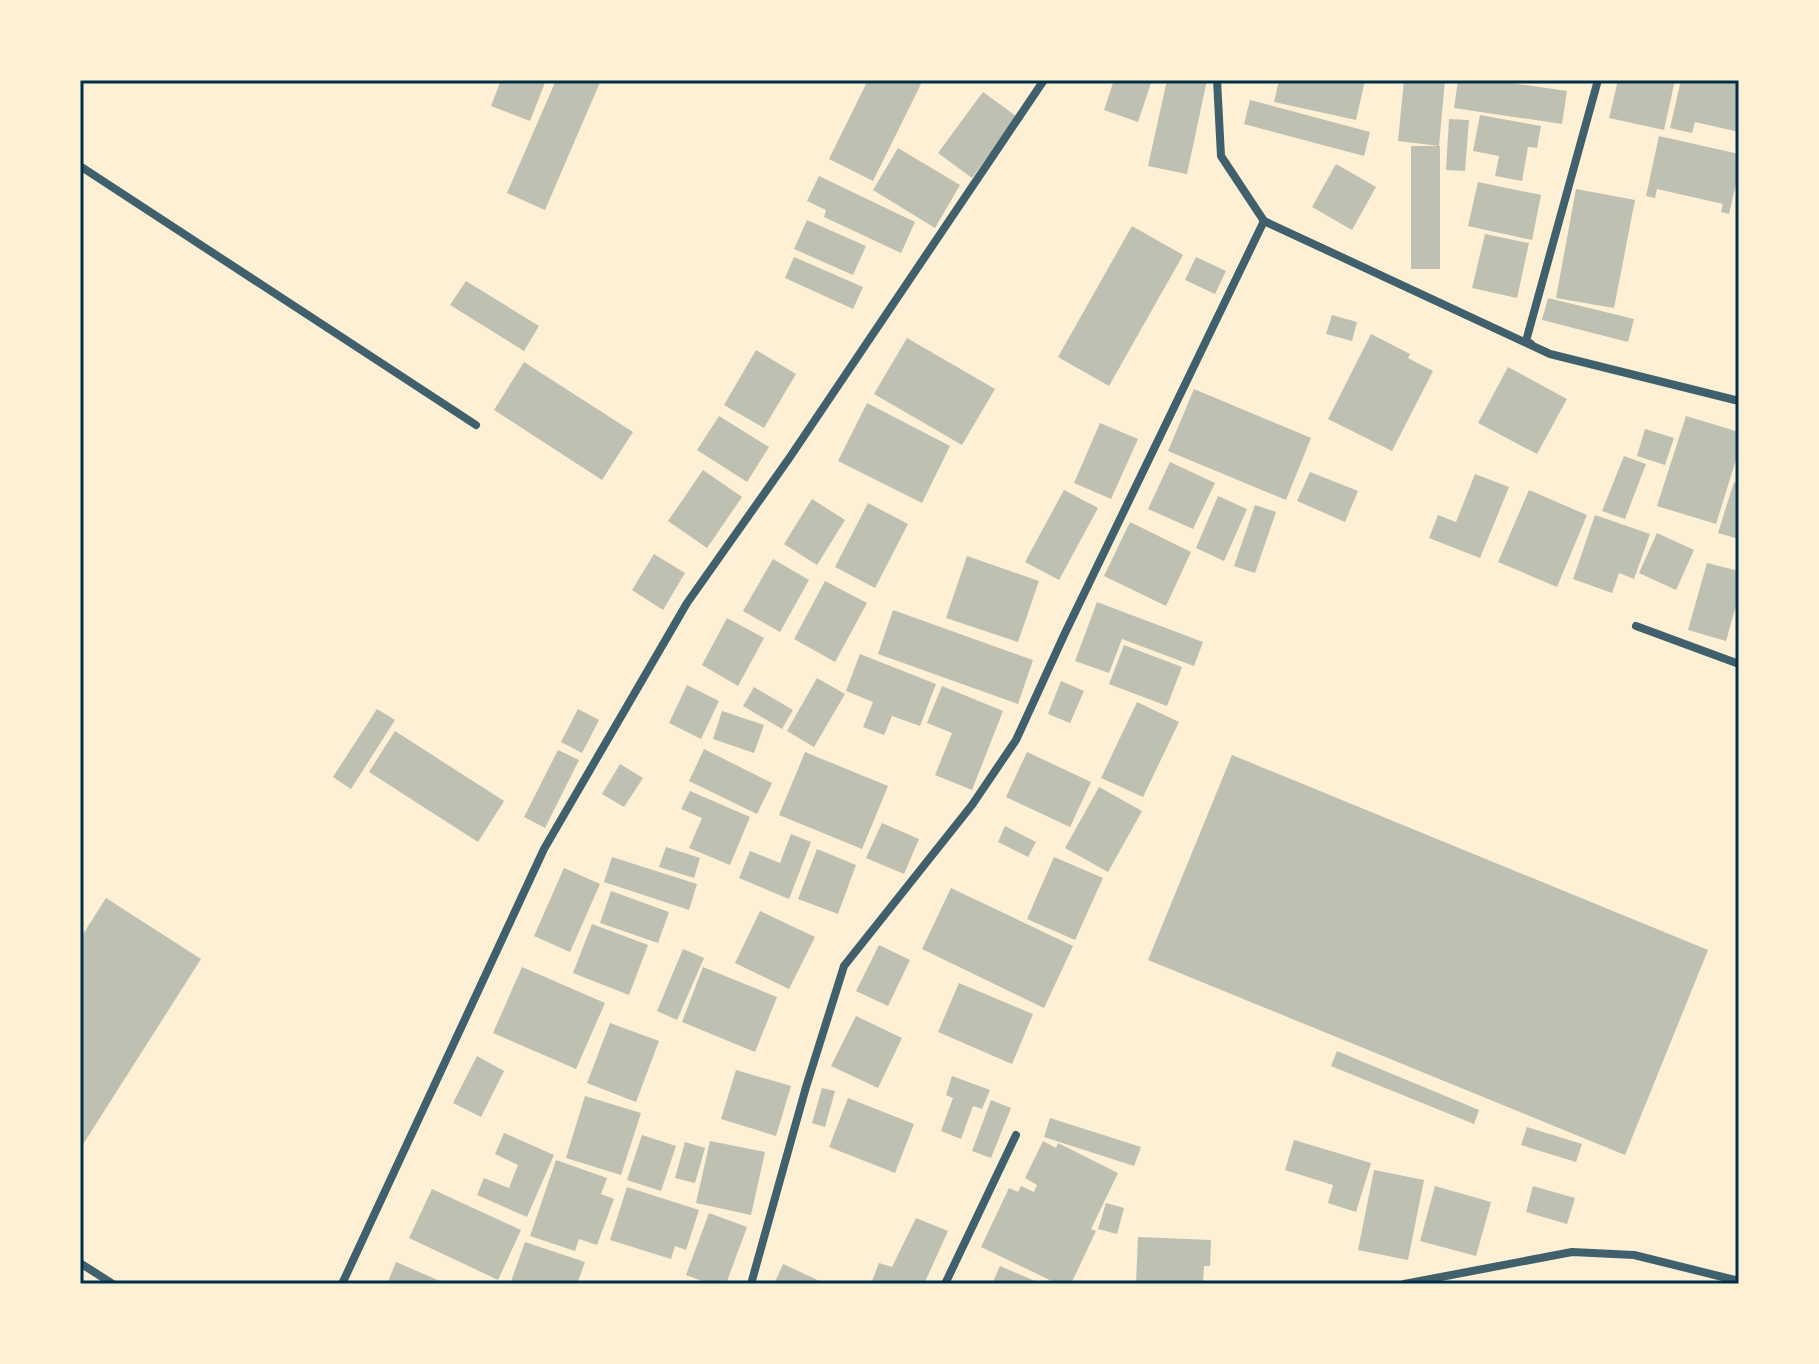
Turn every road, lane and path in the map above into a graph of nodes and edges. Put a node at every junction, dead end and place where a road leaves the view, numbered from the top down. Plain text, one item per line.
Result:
1 (1044, 80) edge
2 (1217, 80) edge
3 (1598, 80) edge
4 (80, 166) edge
5 (1264, 221) junction
6 (1550, 354) junction
7 (1739, 401) edge
8 (476, 425) dead end
9 (1636, 626) dead end
10 (1739, 664) edge
11 (1016, 1135) dead end
12 (80, 1263) edge
13 (1739, 1281) edge
14 (113, 1284) edge
15 (342, 1284) edge
16 (751, 1284) edge
17 (945, 1284) edge
18 (1404, 1284) edge

1 - 15 street
2 - 5 street
3 - 6 street
4 - 8 street
5 - 6 street
5 - 16 street
6 - 7 street
9 - 10 street
11 - 17 street
12 - 14 street
13 - 18 street

